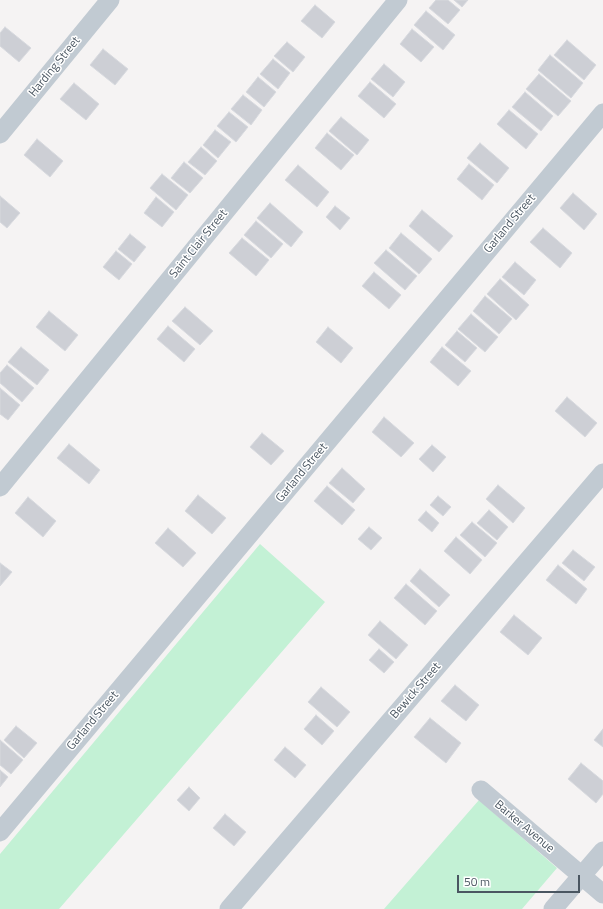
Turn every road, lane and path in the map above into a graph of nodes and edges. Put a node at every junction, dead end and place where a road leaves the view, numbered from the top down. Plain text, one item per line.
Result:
1 (110, 0) edge
2 (398, 0) edge
3 (603, 113) edge
4 (0, 134) edge
5 (603, 473) edge
6 (0, 487) edge
7 (481, 790) dead end
8 (0, 832) edge
9 (603, 851) edge
10 (582, 876) junction
11 (603, 894) edge
12 (229, 909) edge
13 (553, 909) edge

1 - 4 street, Harding Street
2 - 6 street, Saint Clair Street
3 - 8 street, Garland Street
5 - 12 street, Bewick Street
7 - 10 street, Barker Avenue
9 - 10 street
10 - 11 street, Barker Avenue
10 - 13 street

